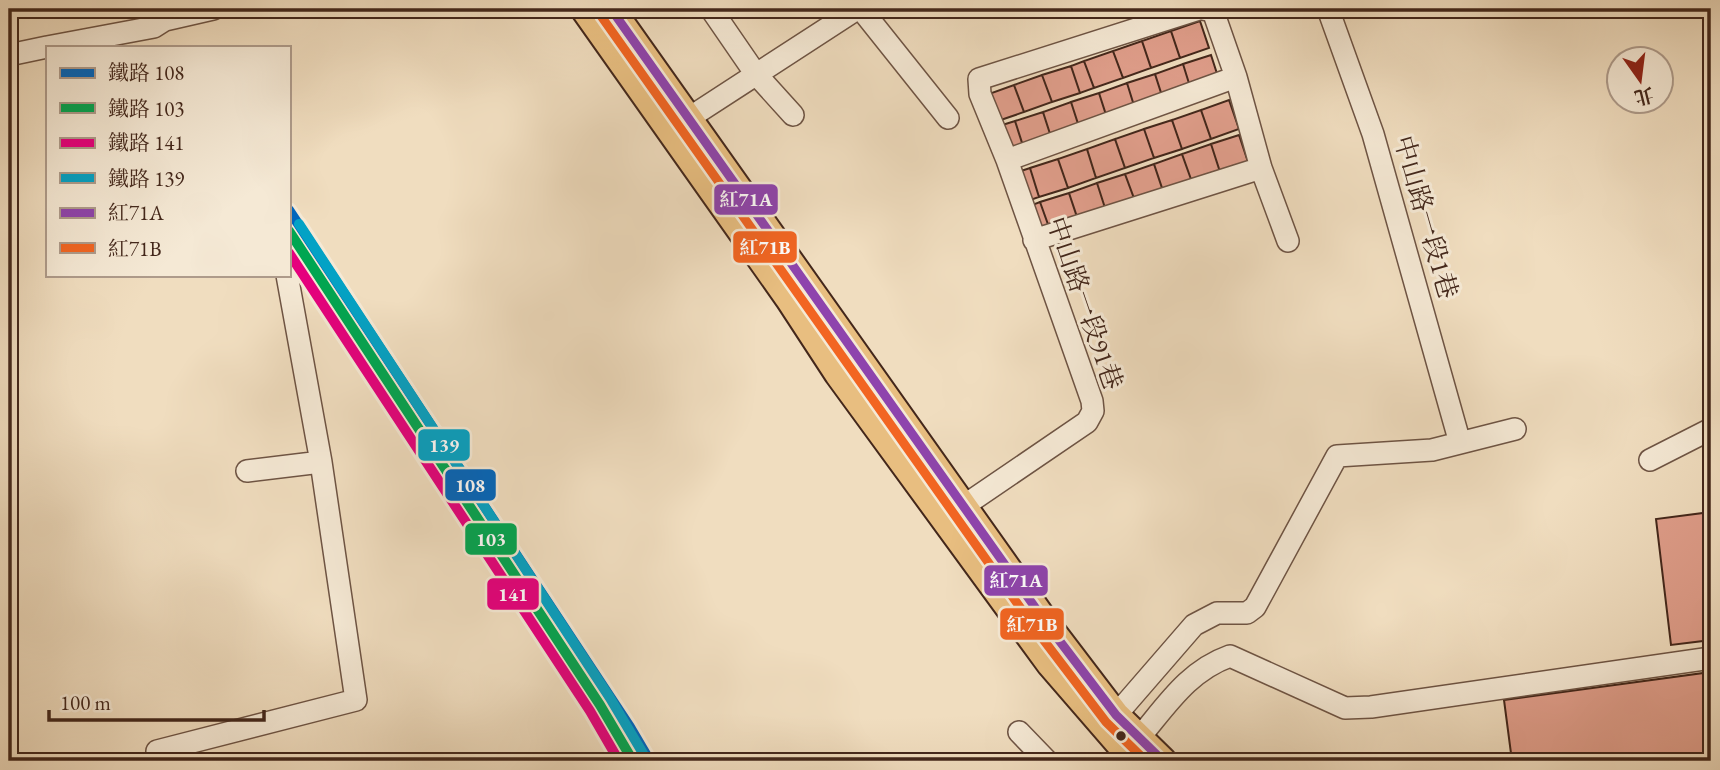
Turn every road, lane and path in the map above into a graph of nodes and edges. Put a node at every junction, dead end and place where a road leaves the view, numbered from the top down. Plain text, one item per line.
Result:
1 (213, 9) edge
2 (584, 9) edge
3 (611, 9) edge
4 (711, 9) edge
5 (859, 9) edge
6 (1328, 9) edge
7 (1205, 10) edge
8 (146, 28) junction
9 (52, 46) edge
10 (157, 46) edge
11 (46, 47) edge
12 (9, 55) edge
13 (755, 73) junction
14 (1236, 77) junction
15 (793, 115) dead end
16 (689, 118) junction
17 (948, 118) dead end
18 (1007, 160) junction
19 (1261, 168) junction
20 (1034, 240) junction
21 (1289, 241) dead end
22 (287, 276) edge
23 (1515, 429) dead end
24 (1711, 429) edge
25 (1460, 443) junction
26 (1650, 460) dead end
27 (321, 462) junction
28 (247, 471) dead end
29 (954, 512) junction
30 (1711, 658) edge
31 (1116, 715) junction
32 (1019, 732) dead end
33 (1136, 750) edge
34 (157, 751) dead end
35 (1047, 761) edge
36 (1163, 761) edge

1 - 8 street
2 - 29 main road
3 - 16 main road
4 - 13 street
5 - 13 street
5 - 17 street
6 - 25 street, 中山路一段1巷
7 - 14 street
7 - 18 street, 中山路一段91巷
8 - 9 street
8 - 10 street
11 - 12 street
13 - 15 street
13 - 16 street
14 - 18 street
14 - 19 street
16 - 29 main road
18 - 20 street, 中山路一段91巷
19 - 20 street
19 - 21 street
20 - 29 street, 中山路一段91巷
22 - 27 street
23 - 25 street
24 - 26 street
25 - 31 street
27 - 28 street
27 - 34 street
29 - 31 main road
29 - 33 main road
30 - 33 street
31 - 33 main road
32 - 35 street
33 - 36 main road

